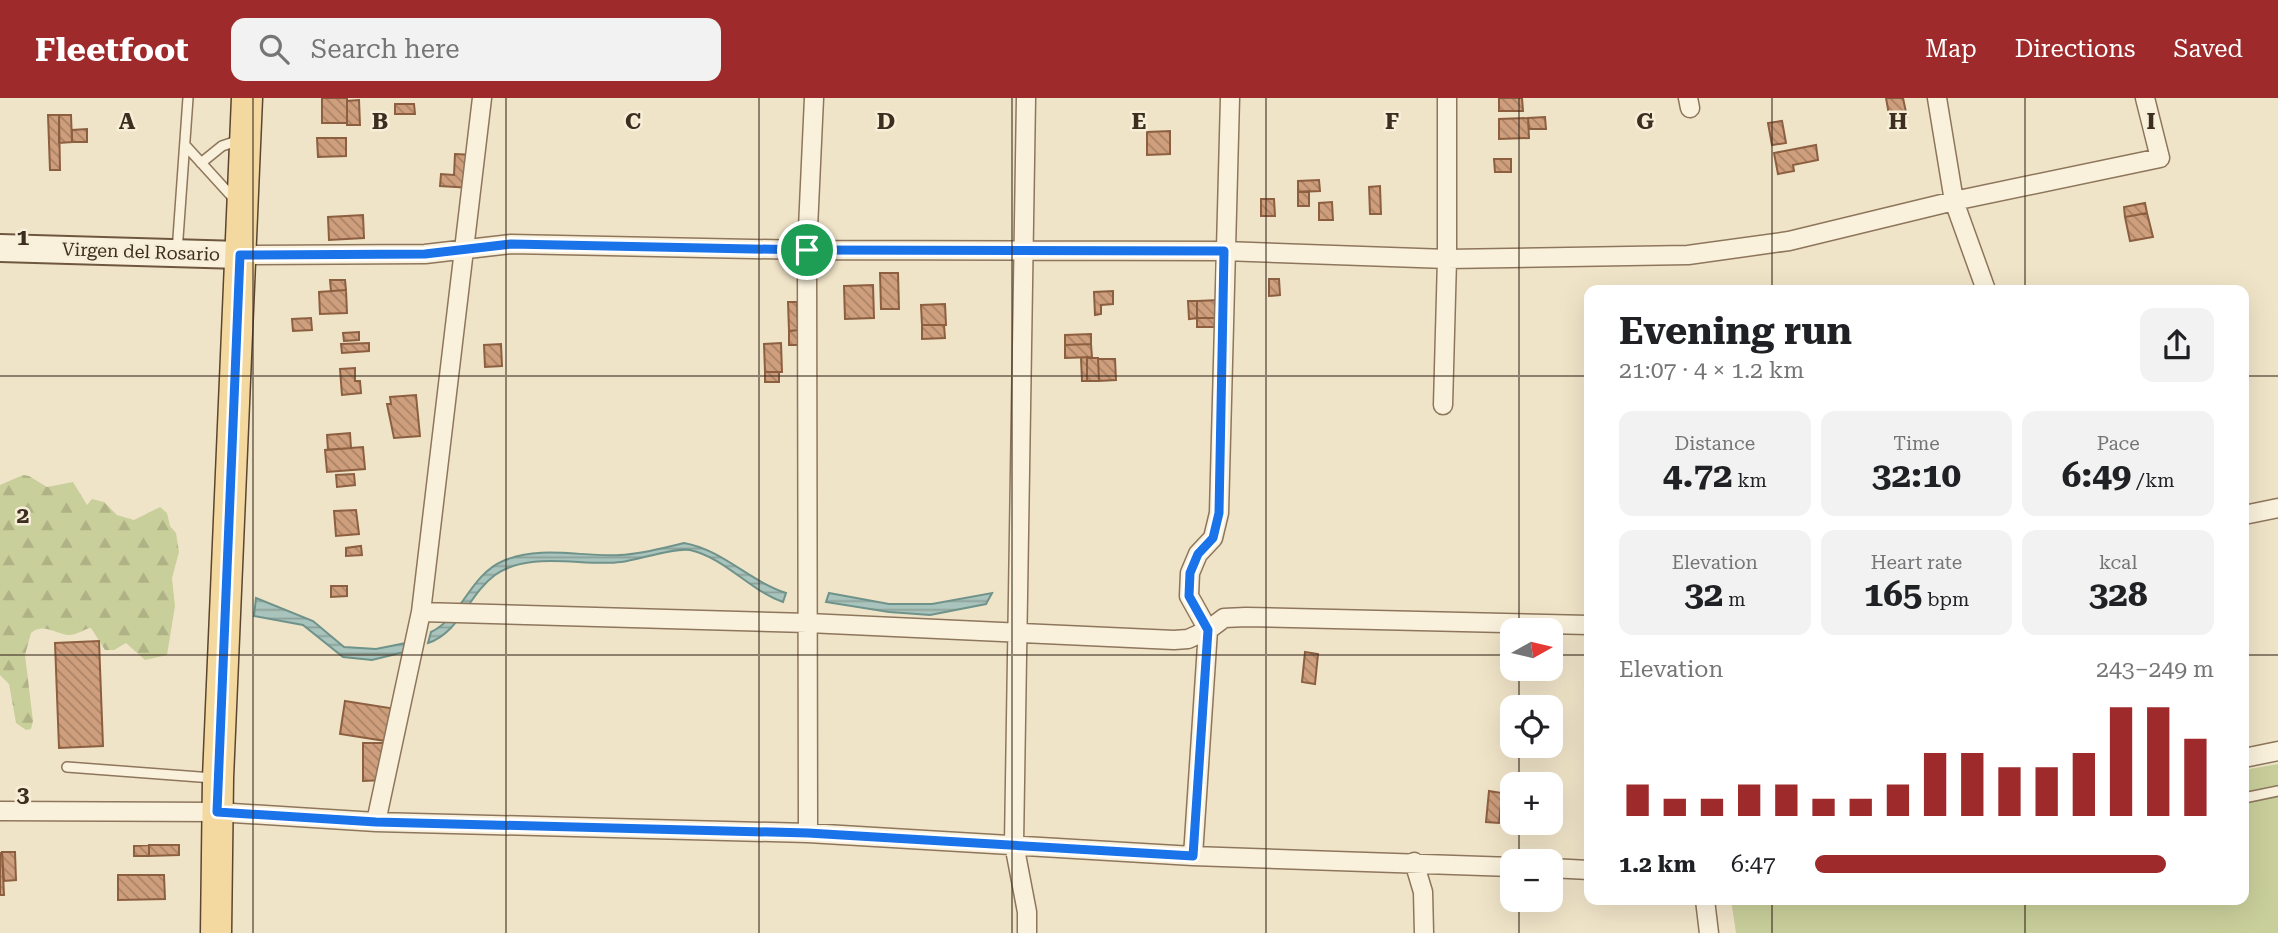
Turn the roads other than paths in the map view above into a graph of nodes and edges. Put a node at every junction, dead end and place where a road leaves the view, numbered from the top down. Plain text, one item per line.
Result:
1 (188, 98) edge
2 (247, 98) edge
3 (482, 98) edge
4 (814, 98) edge
5 (1027, 98) edge
6 (1230, 98) edge
7 (1447, 98) edge
8 (1937, 98) edge
9 (2145, 98) edge
10 (245, 138) junction
11 (185, 145) junction
12 (201, 163) junction
13 (1954, 201) junction
14 (242, 208) junction
15 (0, 248) edge
16 (466, 248) junction
17 (807, 250) junction
18 (1024, 250) junction
19 (1224, 251) junction
20 (177, 254) junction
21 (240, 255) junction
22 (1447, 259) junction
23 (1984, 285) edge
24 (1443, 405) dead end
25 (2278, 508) edge
26 (2249, 514) edge
27 (421, 612) junction
28 (808, 623) junction
29 (1584, 625) edge
30 (1208, 630) junction
31 (1018, 634) junction
32 (2278, 751) edge
33 (2249, 757) edge
34 (68, 766) dead end
35 (218, 778) junction
36 (2278, 791) edge
37 (2249, 797) edge
38 (0, 811) edge
39 (217, 812) junction
40 (376, 822) junction
41 (808, 833) junction
42 (1014, 845) junction
43 (1193, 856) junction
44 (1414, 862) junction
45 (1500, 866) edge
46 (1563, 869) edge
47 (1584, 870) edge
48 (1706, 905) edge
49 (216, 933) edge
50 (1027, 933) edge
51 (1424, 933) edge
52 (1709, 933) edge

1 - 11 lane
2 - 10 main road
3 - 16 street
4 - 17 street
5 - 18 street
6 - 19 street
7 - 22 street
8 - 13 street
9 - 13 street
10 - 12 lane
10 - 14 main road
11 - 12 lane
11 - 20 lane
12 - 14 lane
13 - 22 street
13 - 23 street
14 - 21 main road
15 - 20 street, Virgen del Rosario
16 - 17 street
16 - 21 street
16 - 27 street
17 - 18 street
17 - 28 street
18 - 19 street
18 - 31 street
19 - 22 street
19 - 30 street
20 - 21 street, Virgen del Rosario
21 - 35 main road
22 - 24 street
25 - 26 street
27 - 28 street
27 - 40 street
28 - 31 street
28 - 41 street
29 - 30 street
30 - 31 street
30 - 43 street
31 - 42 street
32 - 33 street
34 - 35 lane
35 - 39 main road
36 - 37 lane
38 - 39 street
39 - 40 street
39 - 49 main road
40 - 41 street
41 - 42 street
42 - 43 street
42 - 50 street
43 - 44 street
44 - 45 street
44 - 51 street
46 - 47 street
48 - 52 street

